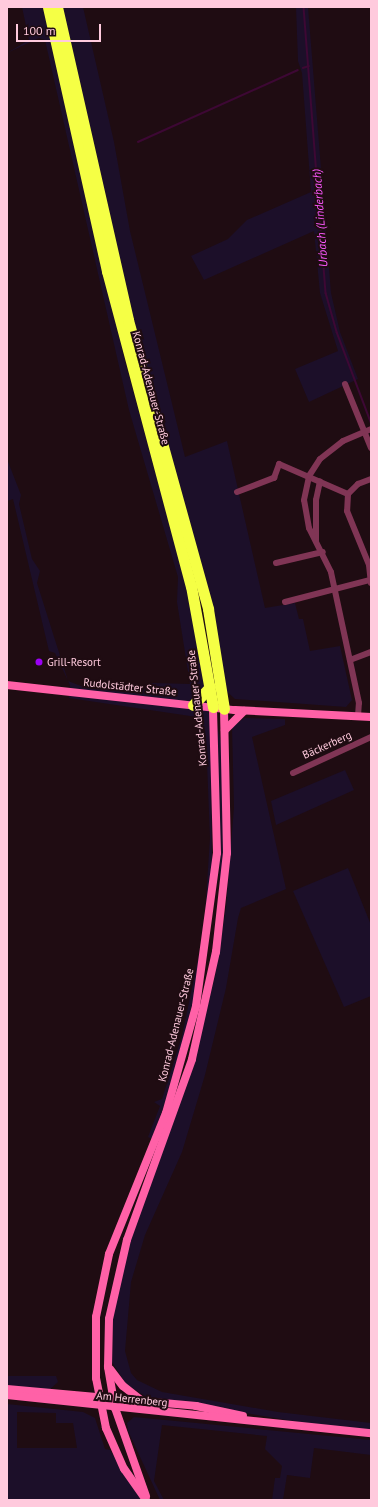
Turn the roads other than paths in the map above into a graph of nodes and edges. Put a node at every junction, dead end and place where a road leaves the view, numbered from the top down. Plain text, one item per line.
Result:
1 (48, 7) edge
2 (57, 7) edge
3 (345, 384) dead end
4 (368, 430) edge
5 (371, 448) edge
6 (309, 476) junction
7 (371, 479) edge
8 (320, 481) junction
9 (237, 492) dead end
10 (348, 494) junction
11 (316, 541) junction
12 (323, 552) junction
13 (276, 563) dead end
14 (370, 565) edge
15 (370, 581) edge
16 (336, 592) junction
17 (285, 602) dead end
18 (371, 652) edge
19 (350, 660) junction
20 (7, 685) edge
21 (210, 687) junction
22 (193, 705) junction
23 (218, 708) junction
24 (244, 711) junction
25 (358, 716) junction
26 (371, 717) edge
27 (225, 730) junction
28 (371, 736) edge
29 (294, 773) dead end
30 (108, 1367) junction
31 (96, 1378) junction
32 (7, 1389) edge
33 (7, 1395) edge
34 (78, 1395) junction
35 (99, 1397) junction
36 (113, 1398) junction
37 (143, 1401) junction
38 (101, 1407) junction
39 (114, 1408) junction
40 (129, 1410) junction
41 (255, 1420) junction
42 (118, 1424) junction
43 (371, 1434) edge
44 (147, 1500) edge

1 - 21 highway, Konrad-Adenauer-Straße
2 - 23 highway, Konrad-Adenauer-Straße
3 - 4 street
4 - 5 street
4 - 6 street
6 - 8 street
6 - 9 street
6 - 11 street
7 - 10 street
8 - 10 street
8 - 11 street
10 - 14 street
11 - 12 street
12 - 13 street
12 - 16 street
14 - 15 street
15 - 16 street
16 - 17 street
16 - 19 street
18 - 19 street
19 - 25 street
20 - 22 main road, Rudolstädter Straße
21 - 22 highway
21 - 23 highway, Konrad-Adenauer-Straße
22 - 23 main road, Rudolstädter Straße
23 - 24 main road, Rudolstädter Straße
23 - 27 main road, Konrad-Adenauer-Straße
23 - 31 main road, Konrad-Adenauer-Straße
24 - 25 main road, Rudolstädter Straße
24 - 27 main road
25 - 26 main road, Rudolstädter Straße
27 - 30 main road, Konrad-Adenauer-Straße
28 - 29 street, Bäckerberg
30 - 36 main road, Konrad-Adenauer-Straße
30 - 37 main road
31 - 34 main road
31 - 35 main road, Konrad-Adenauer-Straße
32 - 34 main road, Am Herrenberg
33 - 38 main road, Am Herrenberg
34 - 35 main road, Am Herrenberg
35 - 36 main road, Am Herrenberg
35 - 38 main road, Konrad-Adenauer-Straße
36 - 37 main road, Am Herrenberg
36 - 39 main road, Konrad-Adenauer-Straße
37 - 41 main road, Am Herrenberg
38 - 39 main road, Am Herrenberg
38 - 44 main road, Konrad-Adenauer-Straße
39 - 40 main road, Am Herrenberg
39 - 42 main road, Konrad-Adenauer-Straße
40 - 41 main road, Am Herrenberg
40 - 42 main road
41 - 43 main road, Am Herrenberg
42 - 44 main road, Konrad-Adenauer-Straße

